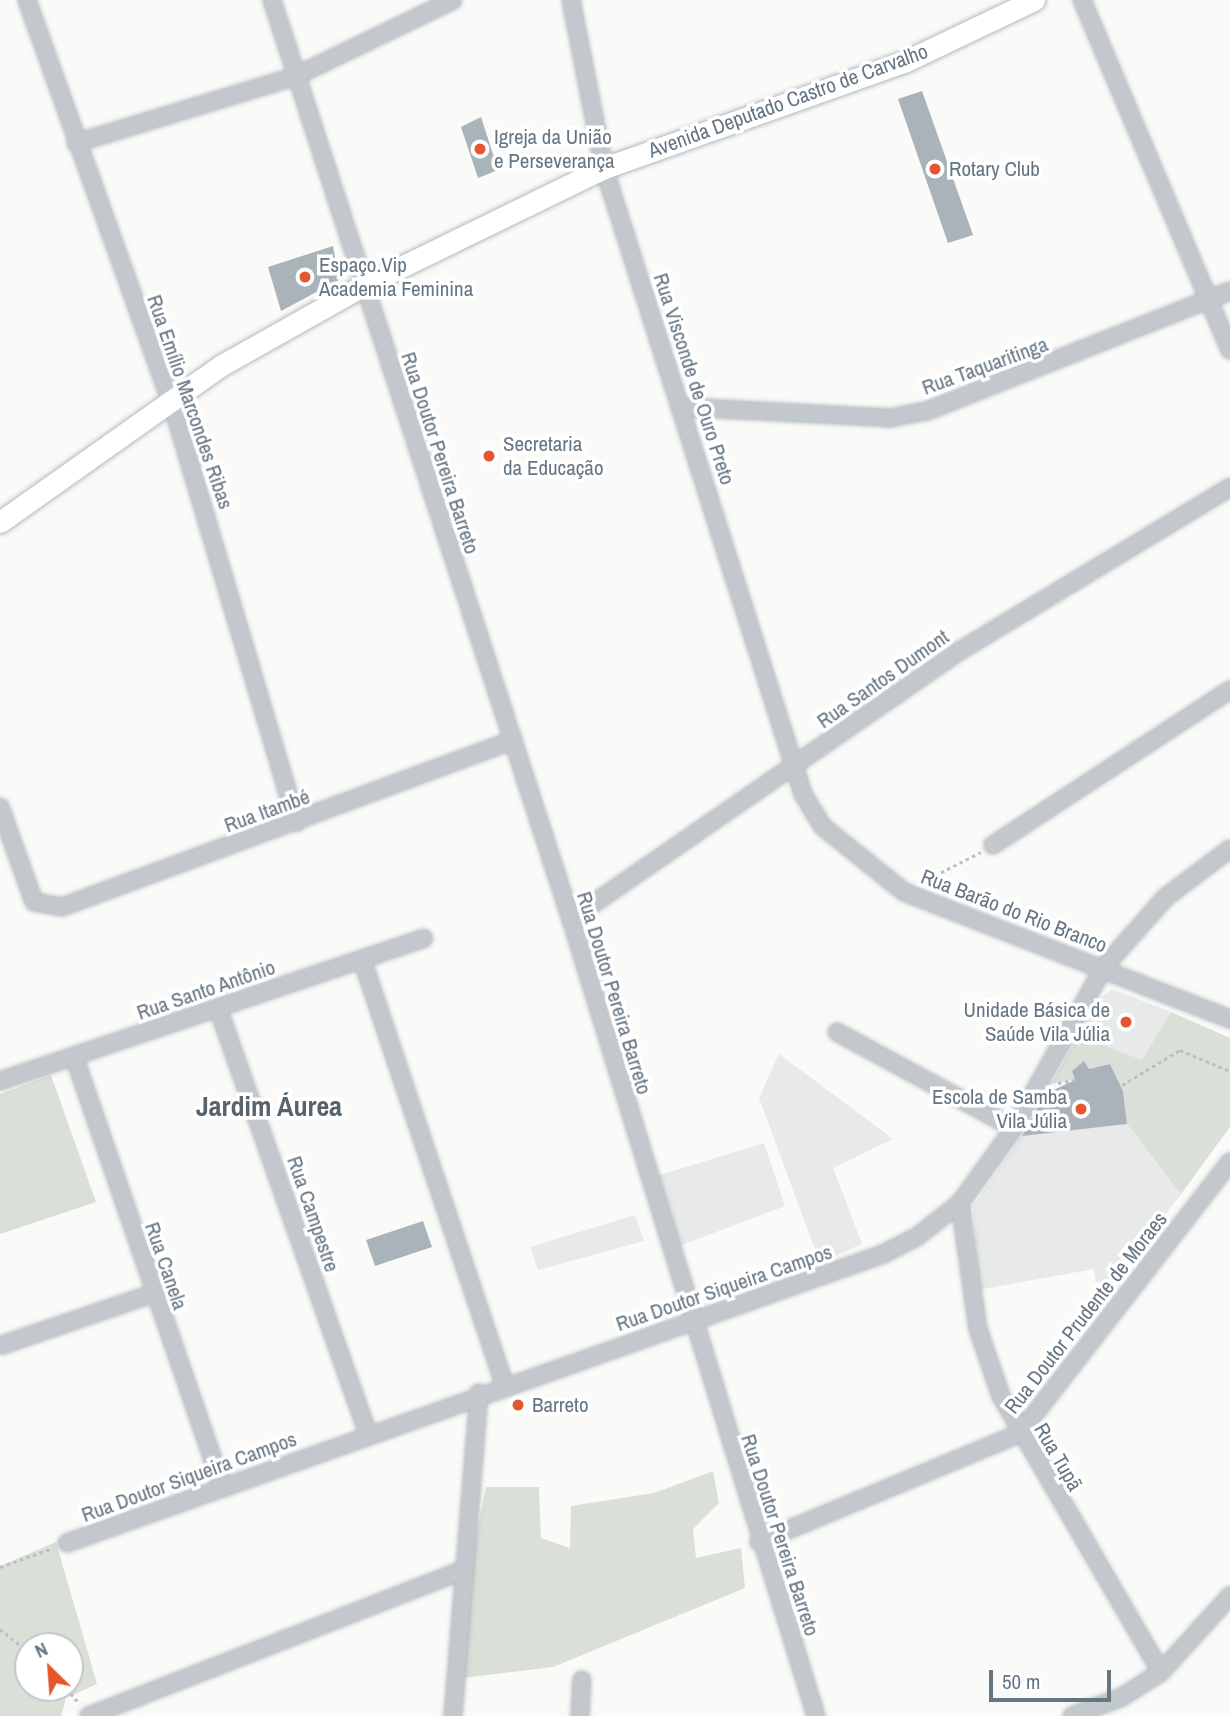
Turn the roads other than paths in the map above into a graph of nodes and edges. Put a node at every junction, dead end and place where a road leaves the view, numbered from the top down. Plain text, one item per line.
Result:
1 (27, 0) edge
2 (272, 0) edge
3 (453, 0) edge
4 (571, 0) edge
5 (1034, 0) edge
6 (1082, 0) edge
7 (296, 76) junction
8 (76, 143) junction
9 (604, 168) junction
10 (362, 286) junction
11 (1230, 291) edge
12 (1207, 300) junction
13 (1230, 350) edge
14 (170, 400) junction
15 (682, 407) junction
16 (1230, 487) edge
17 (0, 522) edge
18 (1230, 690) edge
19 (513, 740) junction
20 (794, 766) junction
21 (0, 807) edge
22 (297, 822) junction
23 (993, 845) road end
24 (1230, 849) edge
25 (570, 919) junction
26 (424, 937) dead end
27 (362, 959) junction
28 (1104, 967) junction
29 (218, 1008) junction
30 (1230, 1018) edge
31 (837, 1032) dead end
32 (74, 1056) junction
33 (0, 1081) edge
34 (1014, 1128) junction
35 (1230, 1161) edge
36 (960, 1203) junction
37 (152, 1294) junction
38 (691, 1323) junction
39 (2, 1345) edge
40 (504, 1384) junction
41 (479, 1393) junction
42 (368, 1434) junction
43 (1019, 1434) junction
44 (223, 1488) junction
45 (759, 1542) junction
46 (67, 1543) road end
47 (464, 1570) junction
48 (1230, 1596) edge
49 (1161, 1672) junction
50 (582, 1680) dead end
51 (88, 1714) edge
52 (453, 1716) edge
53 (580, 1716) edge
54 (816, 1716) edge
55 (1072, 1716) edge

1 - 8 street, Rua Emílio Marcondes Ribas
2 - 7 street, Rua Doutor Pereira Barreto
3 - 7 street
4 - 9 street, Rua Visconde de Ouro Preto
5 - 9 main road, Avenida Deputado Castro de Carvalho
6 - 12 street
7 - 8 street
7 - 10 street, Rua Doutor Pereira Barreto
8 - 14 street, Rua Emílio Marcondes Ribas
9 - 10 main road, Avenida Deputado Castro de Carvalho
9 - 15 street, Rua Visconde de Ouro Preto
10 - 14 main road, Avenida Deputado Castro de Carvalho
10 - 19 street, Rua Doutor Pereira Barreto
11 - 12 street, Rua Taquaritinga
12 - 13 street
12 - 15 street, Rua Taquaritinga
14 - 17 main road, Avenida Deputado Castro de Carvalho
14 - 22 street, Rua Emílio Marcondes Ribas
15 - 20 street, Rua Visconde de Ouro Preto
16 - 20 street, Rua Santos Dumont
18 - 23 street
19 - 22 street, Rua Itambé
19 - 25 street, Rua Doutor Pereira Barreto
20 - 25 street, Rua Santos Dumont
20 - 28 street, Rua Barão do Rio Branco
21 - 22 street, Rua Itambé
24 - 28 street, Rua Doutor Siqueira Campos
25 - 38 street, Rua Doutor Pereira Barreto
26 - 27 street, Rua Santo Antônio
27 - 29 street, Rua Santo Antônio
27 - 40 street
28 - 30 street, Rua Barão do Rio Branco
28 - 34 street, Rua Doutor Siqueira Campos
29 - 32 street, Rua Santo Antônio
29 - 42 street, Rua Campestre
31 - 34 street
32 - 33 street, Rua Santo Antônio
32 - 37 street, Rua Canela
34 - 36 street, Rua Doutor Siqueira Campos
35 - 43 street, Rua Doutor Prudente de Moraes
36 - 38 street, Rua Doutor Siqueira Campos
36 - 43 street, Rua Tupã
37 - 39 street
37 - 44 street, Rua Canela
38 - 40 street, Rua Doutor Siqueira Campos
38 - 45 street, Rua Doutor Pereira Barreto
40 - 41 street, Rua Doutor Siqueira Campos
41 - 42 street, Rua Doutor Siqueira Campos
41 - 47 street
42 - 44 street, Rua Doutor Siqueira Campos
43 - 45 street, Rua Doutor Prudente de Moraes
43 - 49 street, Rua Tupã
44 - 46 street, Rua Doutor Siqueira Campos
45 - 54 street, Rua Doutor Pereira Barreto
47 - 51 street
47 - 52 street
48 - 49 street
49 - 55 street
50 - 53 street

